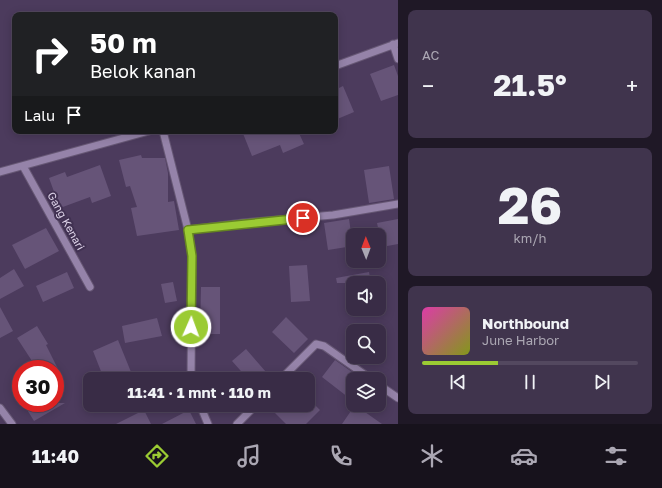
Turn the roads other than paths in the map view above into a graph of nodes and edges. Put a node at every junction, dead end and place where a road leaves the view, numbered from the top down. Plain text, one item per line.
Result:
1 (396, 43) edge
2 (398, 59) edge
3 (338, 65) edge
4 (137, 134) edge
5 (165, 134) edge
6 (23, 166) junction
7 (0, 172) edge
8 (398, 204) edge
9 (188, 230) junction
10 (90, 287) dead end
11 (190, 372) edge
12 (288, 372) edge
13 (361, 372) edge
14 (386, 390) edge
15 (398, 398) edge
16 (0, 408) edge
17 (203, 412) edge
18 (249, 412) edge
19 (12, 424) edge
20 (208, 424) edge
21 (237, 424) edge

1 - 2 street
1 - 3 street
4 - 6 street
5 - 9 street
6 - 7 street
6 - 10 street, Gang Kenari
8 - 9 street
9 - 11 street
12 - 13 street
14 - 15 street
16 - 19 street
17 - 20 street
18 - 21 street

